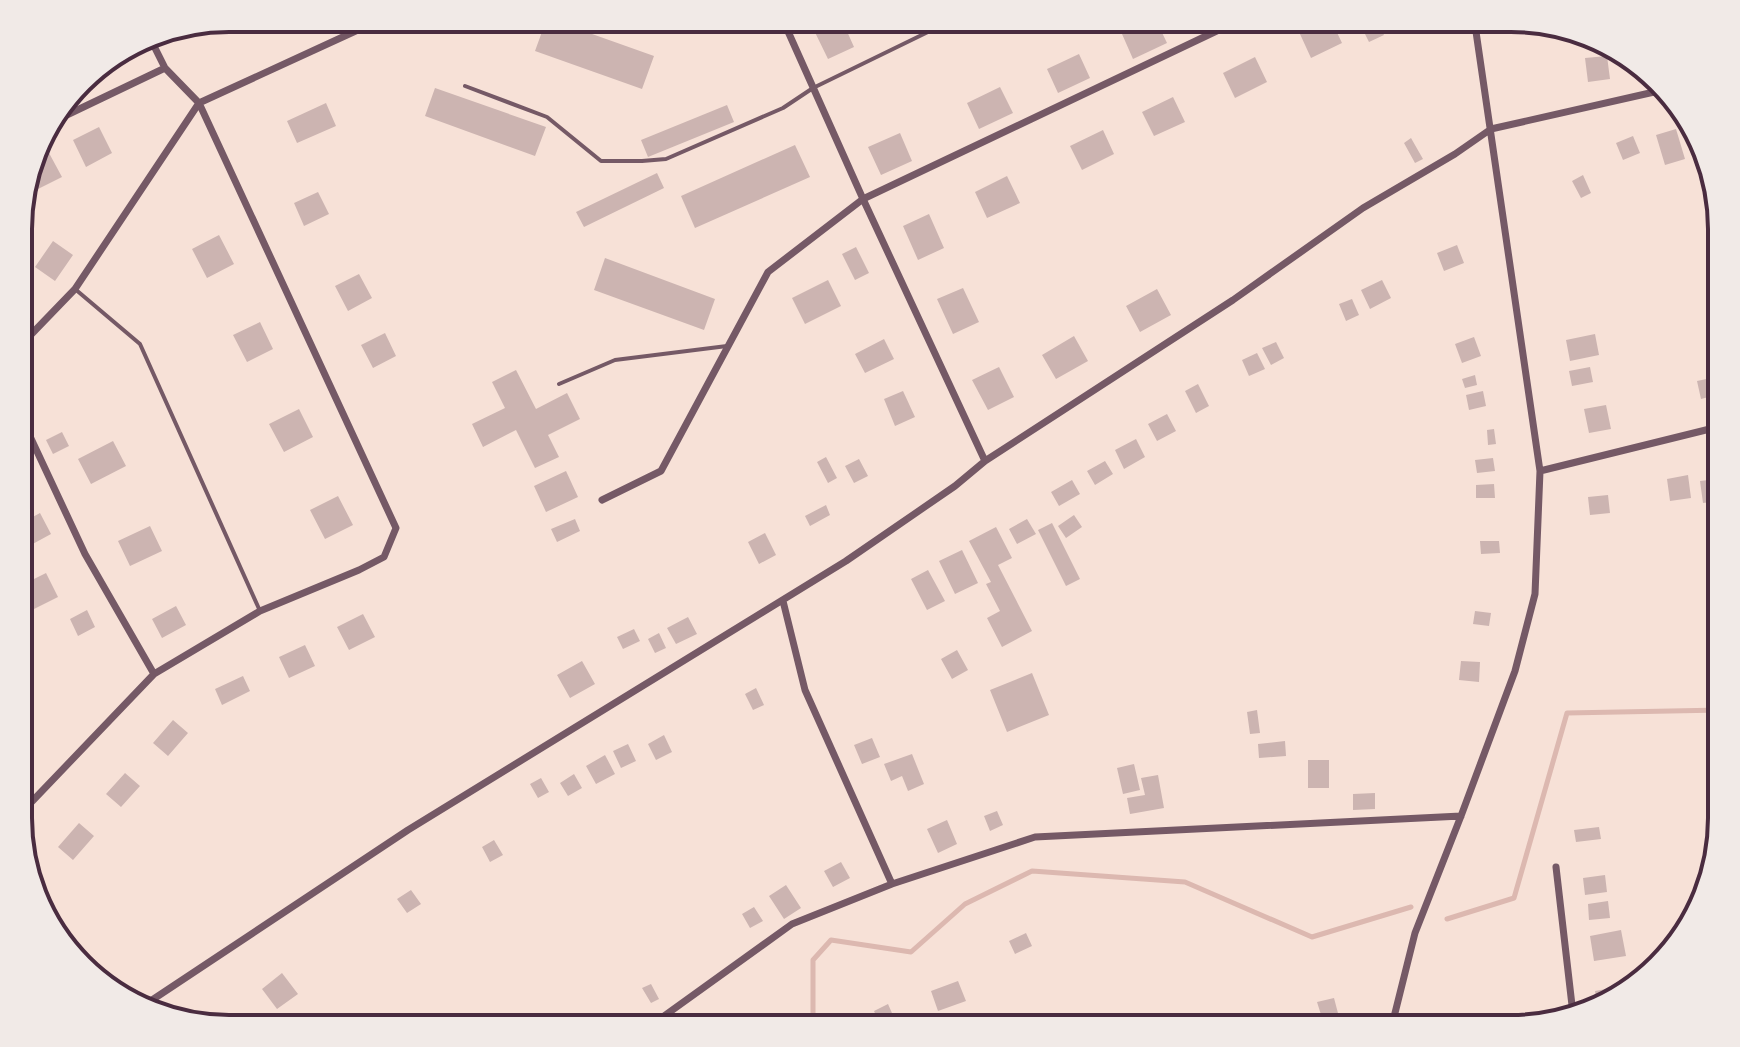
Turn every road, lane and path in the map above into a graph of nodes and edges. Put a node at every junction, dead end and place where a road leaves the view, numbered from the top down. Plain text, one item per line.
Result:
1 (354, 32) edge
2 (788, 32) edge
3 (928, 32) edge
4 (1215, 32) edge
5 (1476, 32) edge
6 (154, 46) edge
7 (165, 68) junction
8 (465, 86) dead end
9 (813, 88) junction
10 (1652, 92) edge
11 (199, 103) junction
12 (69, 114) edge
13 (1491, 129) junction
14 (863, 199) junction
15 (75, 289) junction
16 (32, 334) edge
17 (728, 346) junction
18 (559, 384) dead end
19 (1708, 429) edge
20 (32, 441) edge
21 (985, 461) junction
22 (1540, 471) junction
23 (602, 500) dead end
24 (783, 601) junction
25 (260, 611) junction
26 (154, 674) junction
27 (32, 801) edge
28 (1461, 816) junction
29 (1556, 867) dead end
30 (892, 884) junction
31 (152, 1000) edge
32 (1572, 1005) edge
33 (665, 1015) edge
34 (1394, 1015) edge

1 - 11 street
2 - 9 street
3 - 9 lane
4 - 14 street
5 - 13 street
6 - 7 street
7 - 11 street
7 - 12 street
8 - 9 lane
9 - 14 street
10 - 13 street
11 - 15 street
11 - 25 street
13 - 21 street
13 - 22 street
14 - 17 street
14 - 21 street
15 - 16 street
15 - 25 lane
17 - 18 lane
17 - 23 street
19 - 22 street
20 - 26 street
21 - 24 street
22 - 28 street
24 - 30 street
24 - 31 street
25 - 26 street
26 - 27 street
28 - 30 street
28 - 34 street
29 - 32 street
30 - 33 street

